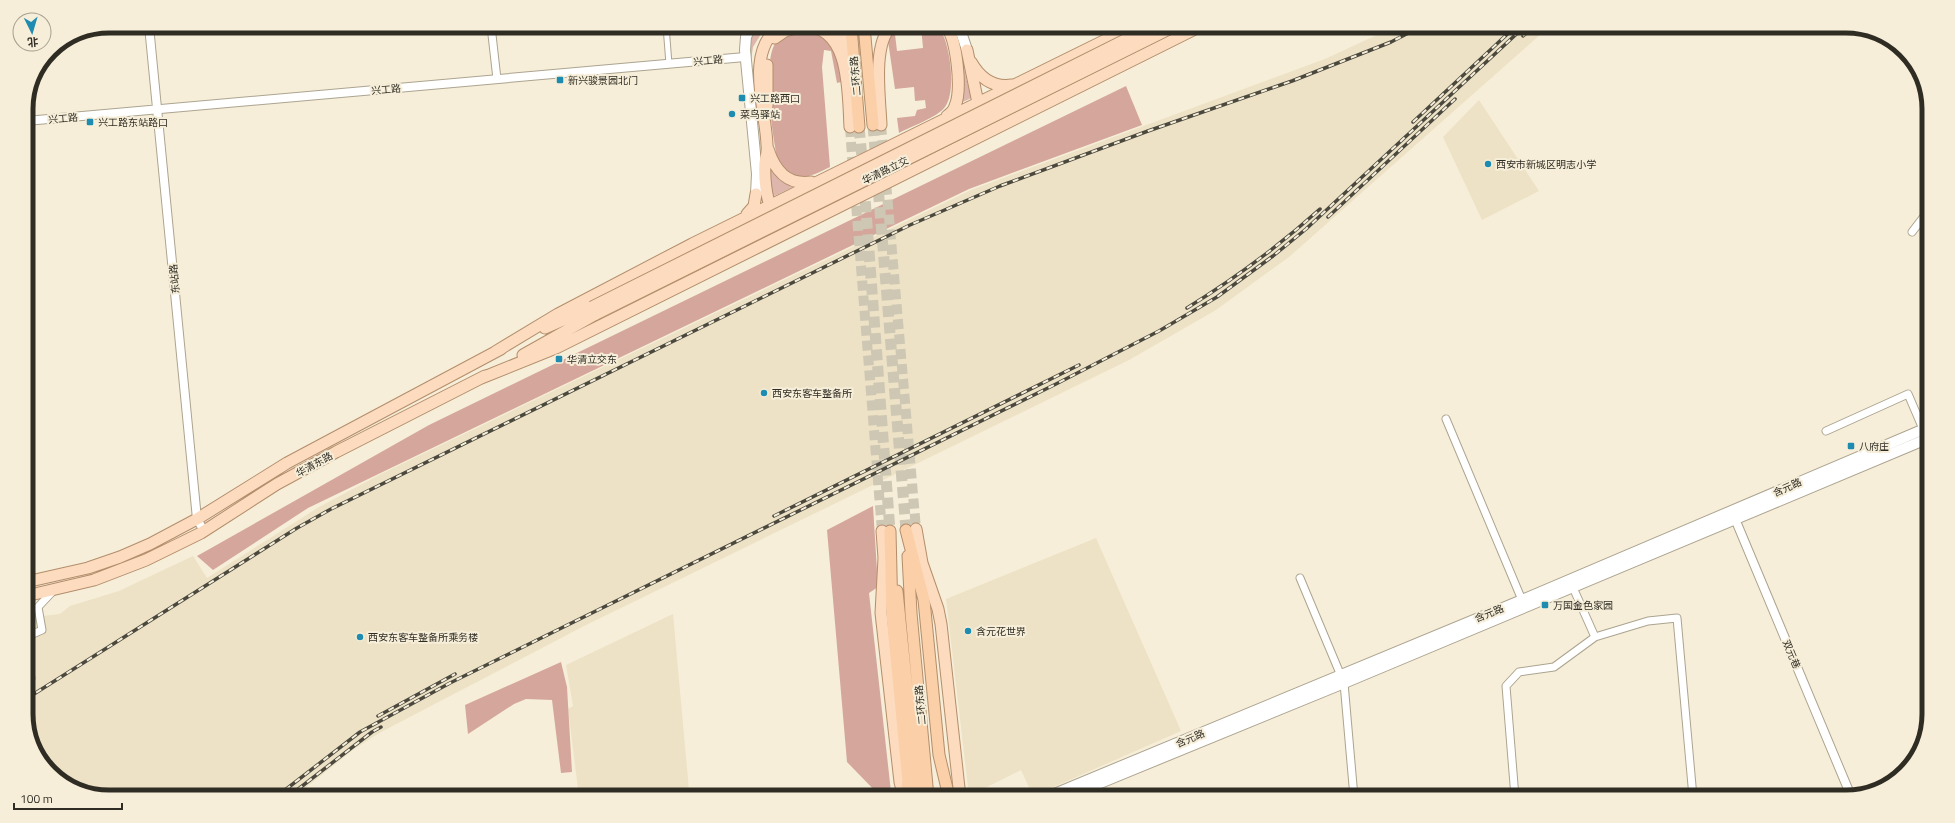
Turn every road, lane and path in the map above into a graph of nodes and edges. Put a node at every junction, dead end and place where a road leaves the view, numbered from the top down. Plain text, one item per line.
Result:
1 (150, 33) edge
2 (493, 33) edge
3 (667, 33) edge
4 (749, 33) edge
5 (773, 33) edge
6 (780, 33) edge
7 (827, 33) edge
8 (837, 33) edge
9 (851, 33) edge
10 (865, 33) edge
11 (878, 33) edge
12 (886, 33) edge
13 (950, 33) edge
14 (961, 33) edge
15 (1120, 33) edge
16 (1139, 33) edge
17 (1161, 33) edge
18 (1187, 33) edge
19 (967, 50) junction
20 (745, 57) junction
21 (669, 64) junction
22 (854, 67) junction
23 (497, 79) junction
24 (1022, 82) junction
25 (870, 96) junction
26 (978, 103) junction
27 (158, 109) junction
28 (33, 120) edge
29 (940, 121) junction
30 (766, 123) junction
31 (877, 125) joint
32 (855, 127) joint
33 (991, 131) junction
34 (892, 144) junction
35 (768, 146) junction
36 (839, 171) junction
37 (905, 174) junction
38 (827, 177) junction
39 (760, 195) junction
40 (852, 201) junction
41 (769, 205) junction
42 (757, 211) junction
43 (1922, 219) edge
44 (736, 222) junction
45 (1912, 232) dead end
46 (781, 236) junction
47 (769, 242) junction
48 (594, 311) junction
49 (495, 352) junction
50 (479, 379) junction
51 (1446, 419) dead end
52 (1922, 420) edge
53 (1922, 430) edge
54 (1826, 431) dead end
55 (1922, 441) edge
56 (1733, 515) junction
57 (197, 519) junction
58 (886, 530) joint
59 (911, 530) junction
60 (204, 531) junction
61 (892, 553) junction
62 (1300, 578) dead end
63 (33, 580) edge
64 (1571, 583) junction
65 (54, 590) junction
66 (33, 594) edge
67 (1522, 600) junction
68 (906, 614) junction
69 (33, 634) edge
70 (1595, 637) junction
71 (1343, 678) junction
72 (944, 777) junction
73 (903, 790) edge
74 (906, 790) edge
75 (918, 790) edge
76 (927, 790) edge
77 (947, 790) edge
78 (952, 790) edge
79 (959, 790) edge
80 (1064, 790) edge
81 (1082, 790) edge
82 (1353, 790) edge
83 (1514, 790) edge
84 (1692, 790) edge
85 (1848, 790) edge

1 - 27 street, 东站路
2 - 23 street
3 - 21 street
4 - 20 main road
5 - 30 main road
6 - 30 main road
7 - 32 main road
8 - 22 main road
9 - 22 highway, 二环东路
10 - 25 highway, 二环东路
11 - 25 main road
12 - 31 main road
13 - 29 main road
14 - 19 main road
15 - 24 main road
16 - 48 main road, 华清路立交, bridge
17 - 48 main road, 华清路立交, bridge
18 - 33 main road
19 - 24 main road
19 - 26 main road
20 - 21 street, 兴工路
20 - 39 main road
21 - 23 street, 兴工路
22 - 32 highway, 二环东路
23 - 27 street, 兴工路
24 - 26 main road
25 - 31 highway, 二环东路
26 - 29 main road
26 - 33 main road
27 - 28 street, 兴工路
27 - 57 street, 东站路
29 - 34 main road
30 - 35 main road
33 - 37 main road
34 - 36 main road
34 - 37 main road
35 - 38 main road
35 - 39 main road
36 - 38 main road
36 - 40 main road
37 - 40 main road
38 - 41 main road
39 - 41 main road
39 - 42 main road
39 - 44 main road
40 - 46 main road
41 - 42 main road
41 - 46 main road
42 - 44 main road
42 - 47 main road
43 - 45 street
44 - 49 main road
46 - 47 main road
47 - 50 main road
48 - 49 main road, 华清东路
48 - 50 main road, 华清东路
49 - 57 main road, 华清东路
50 - 60 main road, 华清东路
51 - 67 street
52 - 54 street
53 - 56 main road, 含元路
55 - 56 main road, 含元路
56 - 64 main road, 含元路
56 - 85 street, 双元巷
57 - 60 street, 东站路
57 - 63 main road, 华清东路
58 - 61 highway
58 - 73 main road
59 - 68 highway
59 - 72 highway
59 - 79 main road
60 - 65 main road, 华清东路
61 - 68 highway
61 - 74 highway
62 - 71 street
64 - 67 main road, 含元路
64 - 70 street
64 - 71 main road, 含元路
65 - 66 main road, 华清东路
65 - 69 street
67 - 71 main road, 含元路
68 - 75 highway, 二环东路
68 - 76 highway, 二环东路
70 - 83 street
70 - 84 street
71 - 80 main road, 含元路
71 - 81 main road, 含元路
71 - 82 street
72 - 77 highway
72 - 78 main road

